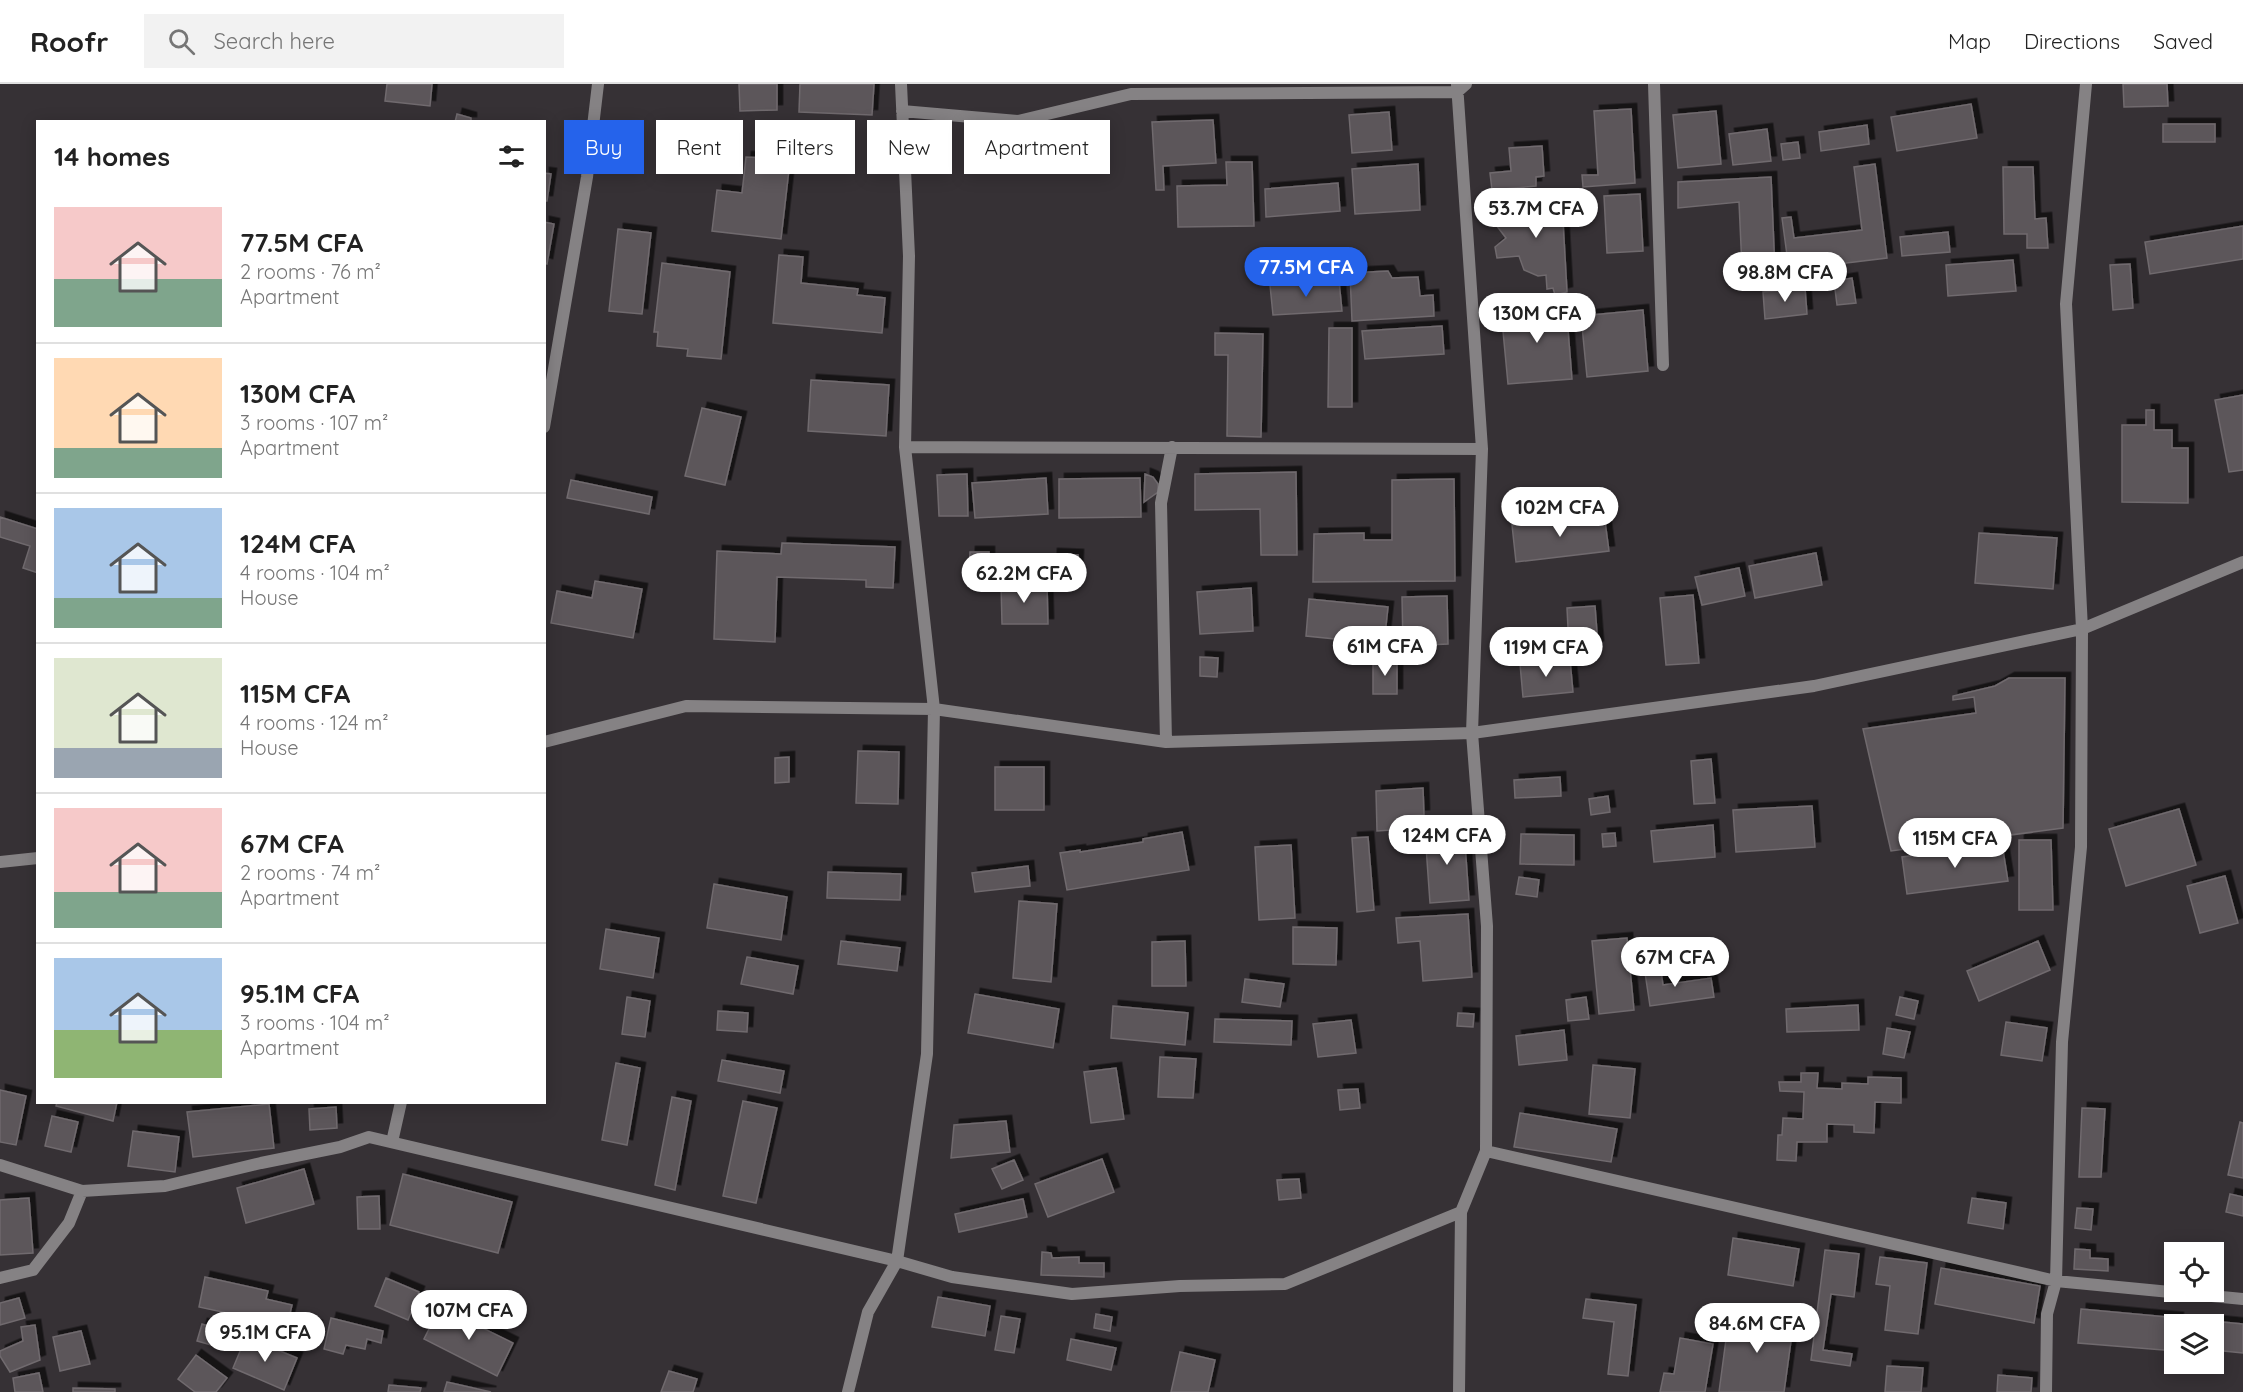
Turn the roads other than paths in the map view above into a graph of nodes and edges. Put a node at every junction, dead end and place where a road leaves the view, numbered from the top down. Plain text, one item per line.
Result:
1 (598, 84) edge
2 (901, 84) edge
3 (1654, 84) edge
4 (2086, 84) edge
5 (1460, 86) edge
6 (902, 111) junction
7 (1663, 365) dead end
8 (546, 415) edge
9 (905, 447) junction
10 (1172, 447) junction
11 (1482, 449) junction
12 (2243, 562) edge
13 (2082, 630) junction
14 (934, 709) junction
15 (1472, 733) junction
16 (546, 741) edge
17 (1166, 742) junction
18 (36, 858) edge
19 (0, 862) edge
20 (401, 1104) edge
21 (392, 1142) junction
22 (1486, 1151) junction
23 (0, 1165) edge
24 (82, 1191) junction
25 (1461, 1212) junction
26 (897, 1261) junction
27 (0, 1278) edge
28 (2056, 1281) junction
29 (2243, 1299) edge
30 (848, 1392) edge
31 (1459, 1392) edge
32 (2046, 1392) edge

1 - 8 street
2 - 6 street
3 - 7 street
4 - 13 street
5 - 6 street
5 - 11 street
6 - 9 street
9 - 10 street
9 - 14 street
10 - 11 street
10 - 17 street
11 - 15 street
12 - 13 street
13 - 15 street
13 - 28 street
14 - 16 street
14 - 17 street
14 - 26 street
15 - 17 street
15 - 22 street
18 - 19 street
20 - 21 street
21 - 24 street
21 - 26 street
22 - 25 street
22 - 28 street
23 - 24 street
24 - 27 street
25 - 26 street
25 - 31 street
26 - 30 street
28 - 29 street
28 - 32 street

